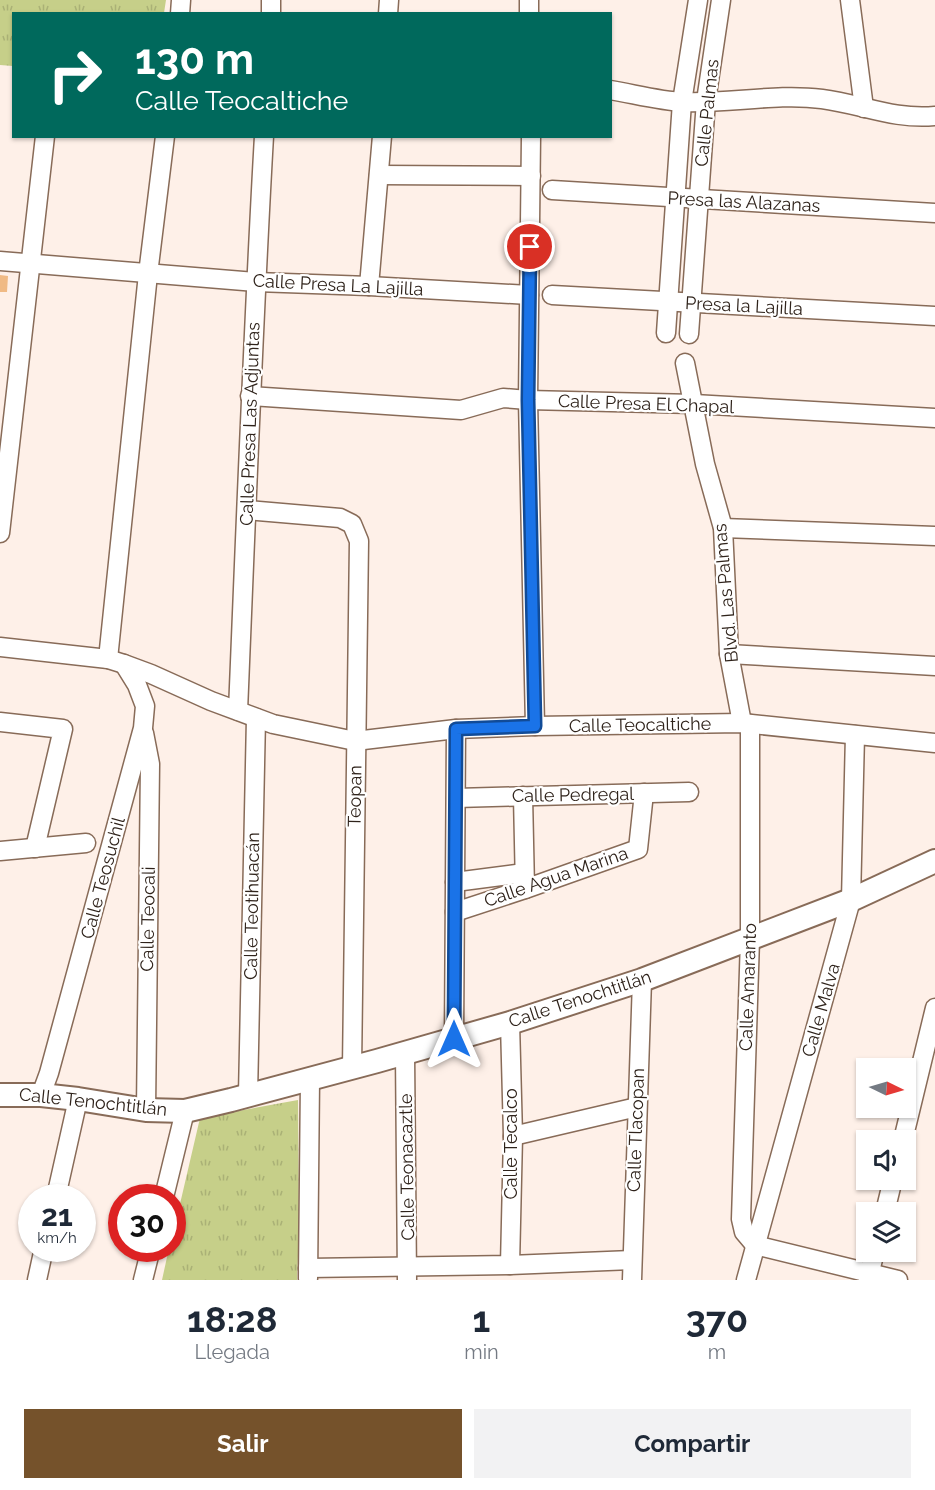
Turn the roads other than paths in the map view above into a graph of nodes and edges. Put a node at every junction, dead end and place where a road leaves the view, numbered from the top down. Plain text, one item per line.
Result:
1 (698, 0) edge
2 (721, 0) edge
3 (850, 0) edge
4 (612, 90) edge
5 (706, 101) junction
6 (682, 102) junction
7 (864, 108) junction
8 (935, 116) edge
9 (45, 138) edge
10 (165, 138) edge
11 (264, 138) edge
12 (382, 138) edge
13 (531, 138) edge
14 (379, 175) junction
15 (531, 176) junction
16 (552, 190) dead end
17 (676, 198) junction
18 (700, 199) junction
19 (935, 213) edge
20 (0, 261) edge
21 (30, 264) junction
22 (148, 274) junction
23 (256, 282) junction
24 (369, 286) junction
25 (529, 295) junction
26 (552, 295) dead end
27 (668, 302) junction
28 (692, 303) junction
29 (935, 316) edge
30 (666, 333) dead end
31 (689, 334) dead end
32 (685, 363) dead end
33 (250, 396) junction
34 (528, 400) junction
35 (694, 404) junction
36 (935, 418) edge
37 (247, 510) junction
38 (723, 528) junction
39 (0, 533) edge
40 (935, 536) edge
41 (0, 647) edge
42 (729, 654) junction
43 (116, 662) junction
44 (935, 666) edge
45 (238, 711) junction
46 (256, 718) junction
47 (0, 723) edge
48 (746, 724) junction
49 (535, 726) junction
50 (143, 728) junction
51 (456, 729) junction
52 (855, 735) junction
53 (355, 741) junction
54 (935, 743) edge
55 (689, 792) dead end
56 (644, 794) junction
57 (523, 796) junction
58 (456, 798) junction
59 (86, 843) dead end
60 (36, 848) junction
61 (0, 851) edge
62 (935, 861) edge
63 (525, 881) junction
64 (455, 882) junction
65 (851, 900) junction
66 (455, 912) junction
67 (750, 939) junction
68 (642, 980) junction
69 (935, 1008) edge
70 (510, 1023) junction
71 (454, 1039) junction
72 (405, 1053) junction
73 (352, 1068) junction
74 (310, 1079) junction
75 (0, 1095) edge
76 (41, 1095) junction
77 (248, 1095) junction
78 (78, 1099) junction
79 (637, 1107) junction
80 (146, 1110) junction
81 (185, 1111) junction
82 (905, 1130) edge
83 (513, 1136) junction
84 (59, 1184) edge
85 (167, 1184) edge
86 (755, 1245) junction
87 (632, 1260) junction
88 (41, 1262) edge
89 (148, 1262) edge
90 (872, 1262) edge
91 (510, 1266) junction
92 (408, 1273) edge
93 (308, 1274) edge
94 (869, 1277) edge
95 (37, 1280) edge
96 (143, 1280) edge
97 (632, 1280) edge
98 (746, 1280) edge
99 (898, 1280) edge

1 - 6 street, Calle Palmas
2 - 5 street, Calle Palmas
3 - 7 street
4 - 6 street
5 - 6 street
5 - 7 street
5 - 18 street, Calle Palmas
6 - 17 street, Calle Palmas
7 - 8 street
9 - 21 street
10 - 22 street
11 - 23 street, Calle Presa Las Adjuntas
12 - 14 street
13 - 15 street
14 - 15 street
14 - 24 street
15 - 25 street
16 - 17 street, Presa las Alazanas
17 - 18 street, Presa las Alazanas
17 - 27 street, Calle Palmas
18 - 19 street, Presa las Alazanas
18 - 28 street, Calle Palmas
20 - 21 street, Calle Presa La Lajilla
21 - 22 street, Calle Presa La Lajilla
21 - 39 street
22 - 23 street, Calle Presa La Lajilla
22 - 43 street
23 - 24 street, Calle Presa La Lajilla
23 - 33 street, Calle Presa Las Adjuntas
24 - 25 street, Calle Presa La Lajilla
25 - 34 street
26 - 27 street, Presa la Lajilla
27 - 28 street, Presa la Lajilla
27 - 30 street, Calle Palmas
28 - 29 street, Presa la Lajilla
28 - 31 street, Calle Palmas
32 - 35 street
33 - 34 street, Calle Presa El Chapal
33 - 37 street, Calle Presa Las Adjuntas
34 - 35 street, Calle Presa El Chapal
34 - 49 street
35 - 36 street, Calle Presa El Chapal
35 - 38 street, Blvd. Las Palmas
37 - 45 street, Calle Presa Las Adjuntas
37 - 53 street, Teopan
38 - 40 street
38 - 42 street, Blvd. Las Palmas
41 - 43 street, Calle Teocaltiche
42 - 44 street
42 - 48 street, Blvd. Las Palmas
43 - 45 street, Calle Teocaltiche
43 - 50 street, Calle Teosuchil
45 - 46 street, Calle Teocaltiche
46 - 53 street, Calle Teocaltiche
46 - 77 street, Calle Teotihuacán
47 - 60 street
48 - 49 street, Calle Teocaltiche
48 - 52 street, Calle Teocaltiche
48 - 67 street, Calle Amaranto
49 - 51 street, Calle Teocaltiche
50 - 76 street, Calle Teosuchil
50 - 80 street, Calle Teocali
51 - 53 street, Calle Teocaltiche
51 - 58 street
52 - 54 street, Calle Teocaltiche
52 - 65 street, Calle Malva
53 - 73 street, Teopan
55 - 56 street, Calle Pedregal
56 - 57 street, Calle Pedregal
56 - 63 street, Calle Agua Marina
57 - 58 street, Calle Pedregal
57 - 63 street
58 - 64 street
59 - 60 street
60 - 61 street
62 - 65 street, Calle Tenochtitlán
63 - 64 street
63 - 66 street, Calle Agua Marina
64 - 66 street
65 - 67 street, Calle Tenochtitlán
65 - 86 street, Calle Malva
66 - 71 street
67 - 68 street, Calle Tenochtitlán
67 - 86 street, Calle Amaranto
68 - 70 street, Calle Tenochtitlán
68 - 79 street, Calle Tlacopan
69 - 82 street
70 - 71 street, Calle Tenochtitlán
70 - 83 street, Calle Tecalco
71 - 72 street, Calle Tenochtitlán
72 - 73 street, Calle Tenochtitlán
72 - 92 street, Calle Teonacaztle
73 - 74 street, Calle Tenochtitlán
74 - 77 street, Calle Tenochtitlán
74 - 93 street
75 - 76 street, Calle Tenochtitlán
76 - 78 street, Calle Tenochtitlán
77 - 81 street, Calle Tenochtitlán
78 - 80 street, Calle Tenochtitlán
78 - 84 street
79 - 83 street
79 - 87 street, Calle Tlacopan
80 - 81 street, Calle Tenochtitlán
81 - 85 street
83 - 91 street, Calle Tecalco
86 - 94 street
86 - 98 street, Calle Malva
87 - 91 street
87 - 97 street, Calle Tlacopan
88 - 95 street
89 - 96 street
90 - 94 street
91 - 92 street
92 - 93 street
94 - 99 street

